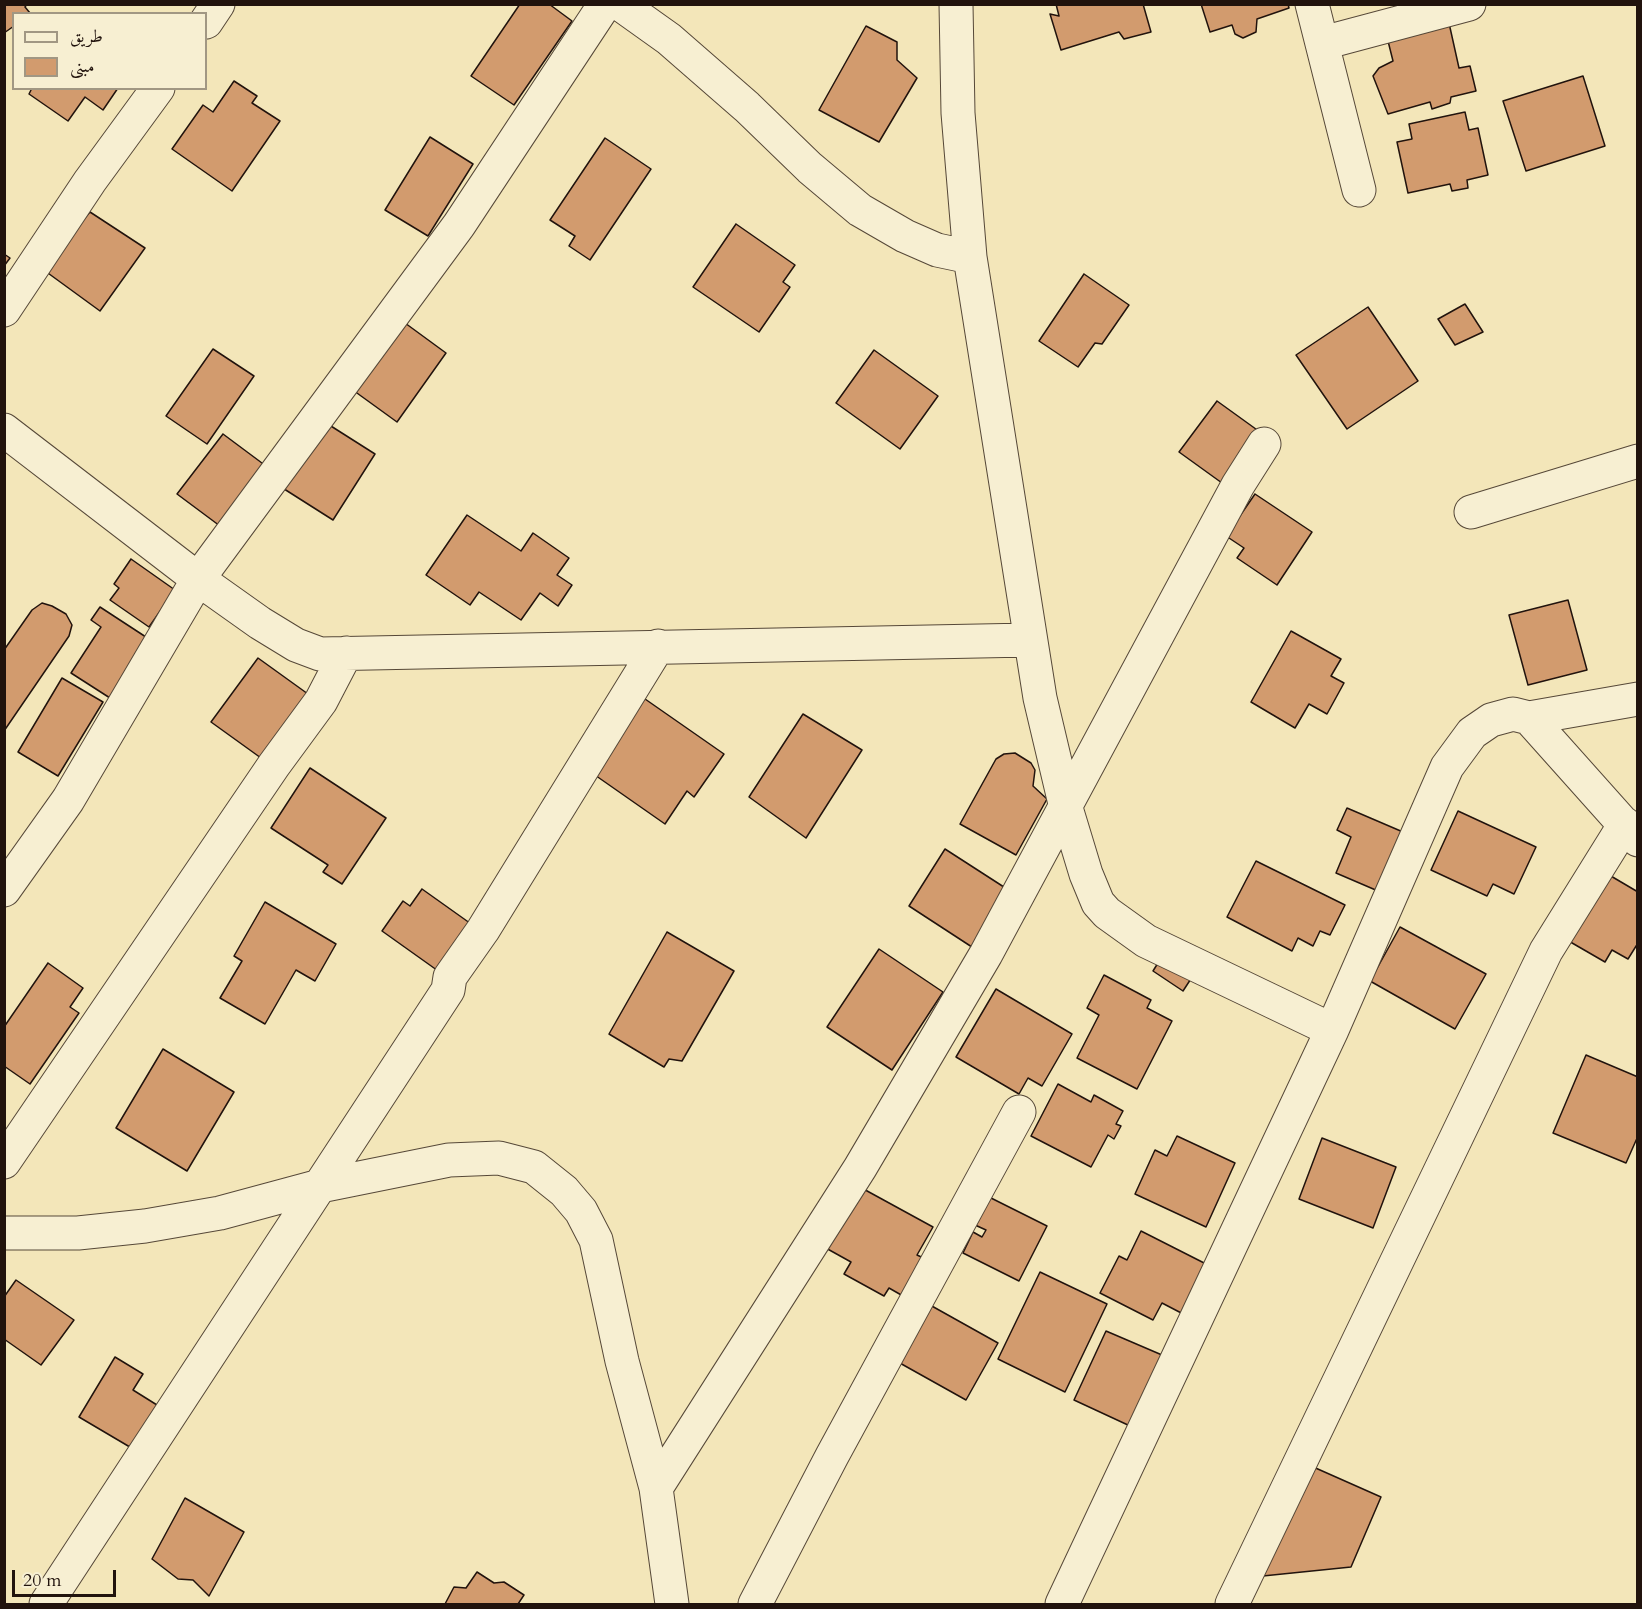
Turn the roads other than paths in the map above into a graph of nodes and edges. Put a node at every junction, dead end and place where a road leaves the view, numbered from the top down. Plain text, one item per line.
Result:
1 (218, 4) edge
2 (605, 4) edge
3 (620, 4) edge
4 (956, 4) edge
5 (1312, 4) edge
6 (1469, 4) edge
7 (207, 20) edge
8 (1323, 43) junction
9 (157, 90) edge
10 (1359, 190) dead end
11 (970, 257) junction
12 (4, 310) edge
13 (4, 430) edge
14 (1264, 444) dead end
15 (1638, 461) edge
16 (1471, 512) dead end
17 (198, 579) junction
18 (1030, 640) junction
19 (658, 646) junction
20 (346, 653) junction
21 (1638, 699) edge
22 (1529, 718) junction
23 (1066, 808) junction
24 (1631, 832) edge
25 (4, 890) edge
26 (1332, 1030) junction
27 (1019, 1112) dead end
28 (4, 1162) edge
29 (320, 1186) junction
30 (4, 1233) edge
31 (656, 1488) junction
32 (46, 1605) edge
33 (672, 1605) edge
34 (755, 1605) edge
35 (1062, 1605) edge
36 (1232, 1605) edge

1 - 7 street
2 - 17 street
3 - 11 street
4 - 11 street
5 - 8 street
6 - 8 street
8 - 10 street
9 - 12 street
11 - 18 street
13 - 17 street
14 - 23 street
15 - 16 street
17 - 20 street
17 - 25 street
18 - 19 street
18 - 23 street
19 - 20 street
19 - 29 street
20 - 28 street
21 - 22 street
22 - 24 street
22 - 26 street
23 - 26 street
23 - 31 street
24 - 36 street
26 - 35 street
27 - 34 street
29 - 30 street
29 - 31 street
29 - 32 street
31 - 33 street

